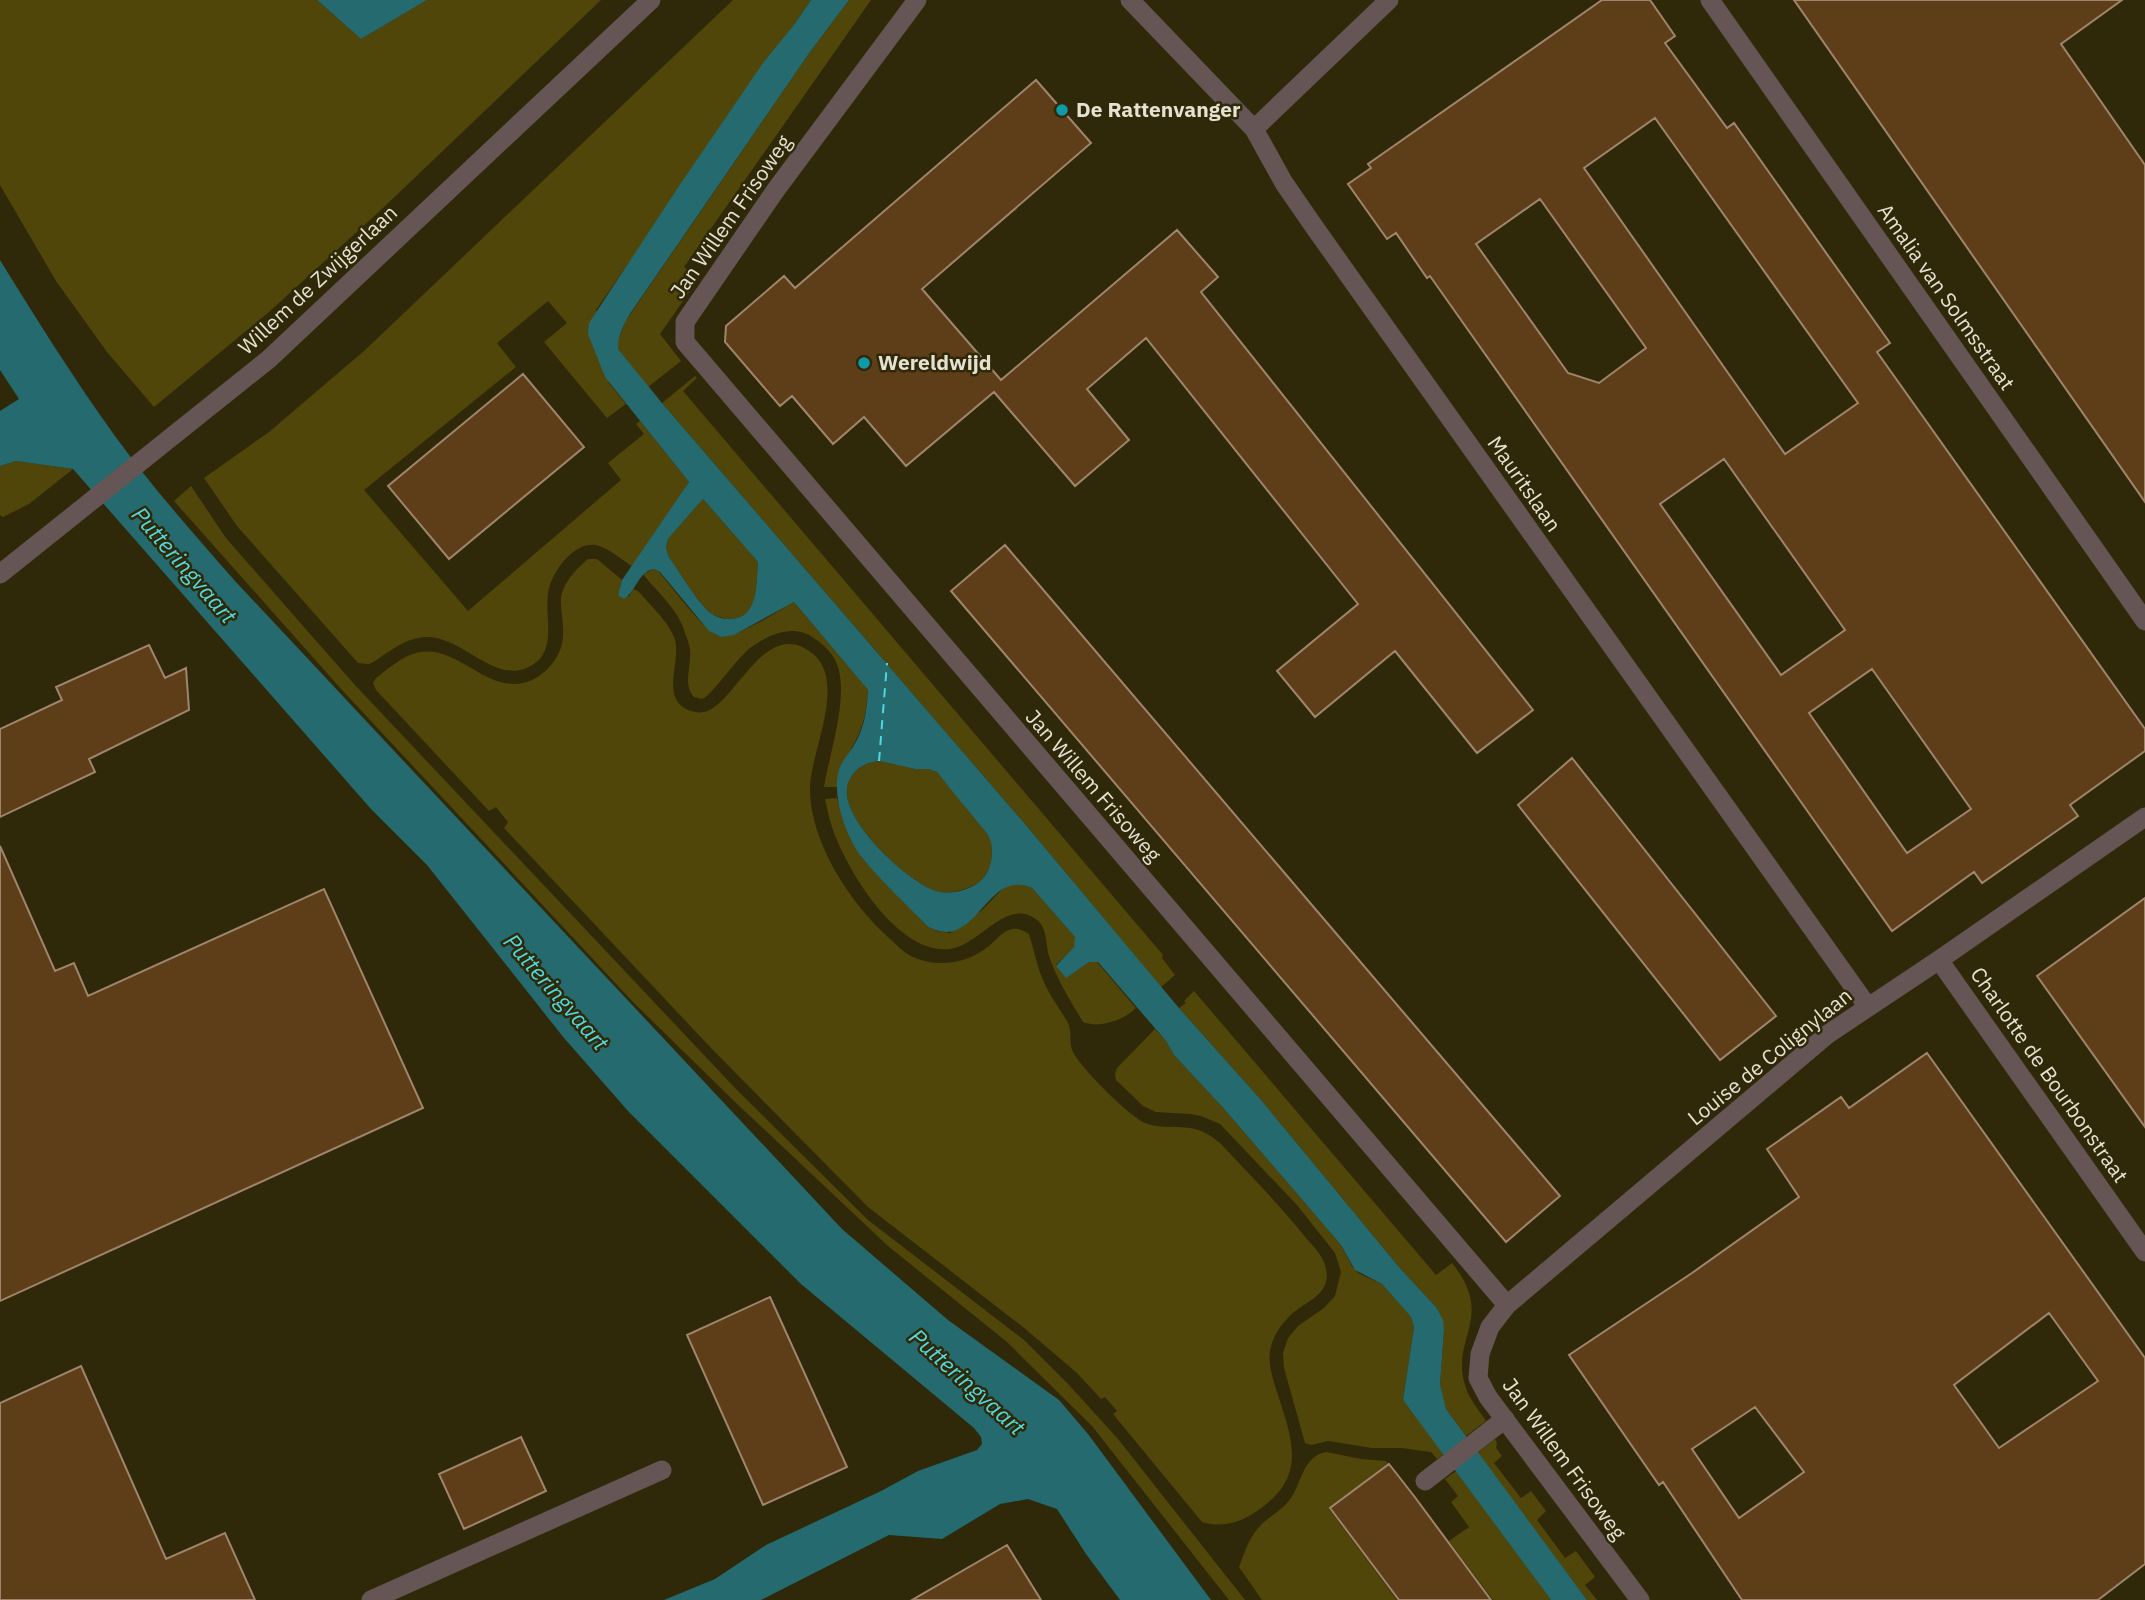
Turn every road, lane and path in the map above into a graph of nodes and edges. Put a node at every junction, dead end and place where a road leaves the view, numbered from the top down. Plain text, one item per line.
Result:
1 (651, 0) edge
2 (917, 0) edge
3 (1130, 0) edge
4 (1389, 0) edge
5 (1710, 0) edge
6 (1254, 129) junction
7 (0, 574) edge
8 (2145, 621) edge
9 (2145, 817) edge
10 (1939, 960) junction
11 (1868, 1007) junction
12 (2145, 1252) edge
13 (1507, 1305) junction
14 (1505, 1419) junction
15 (662, 1470) dead end
16 (1424, 1481) dead end
17 (371, 1600) edge
18 (1640, 1600) edge

1 - 7 street, Willem de Zwijgerlaan
2 - 13 street, Jan Willem Frisoweg
3 - 6 street, Mauritslaan
4 - 6 street
5 - 8 street, Amalia van Solmsstraat
6 - 11 street, Mauritslaan
9 - 10 street, Louise de Colignylaan
10 - 11 street, Louise de Colignylaan
10 - 12 street, Charlotte de Bourbonstraat
11 - 13 street, Louise de Colignylaan
13 - 14 street, Jan Willem Frisoweg
14 - 16 street
14 - 18 street, Jan Willem Frisoweg
15 - 17 street

